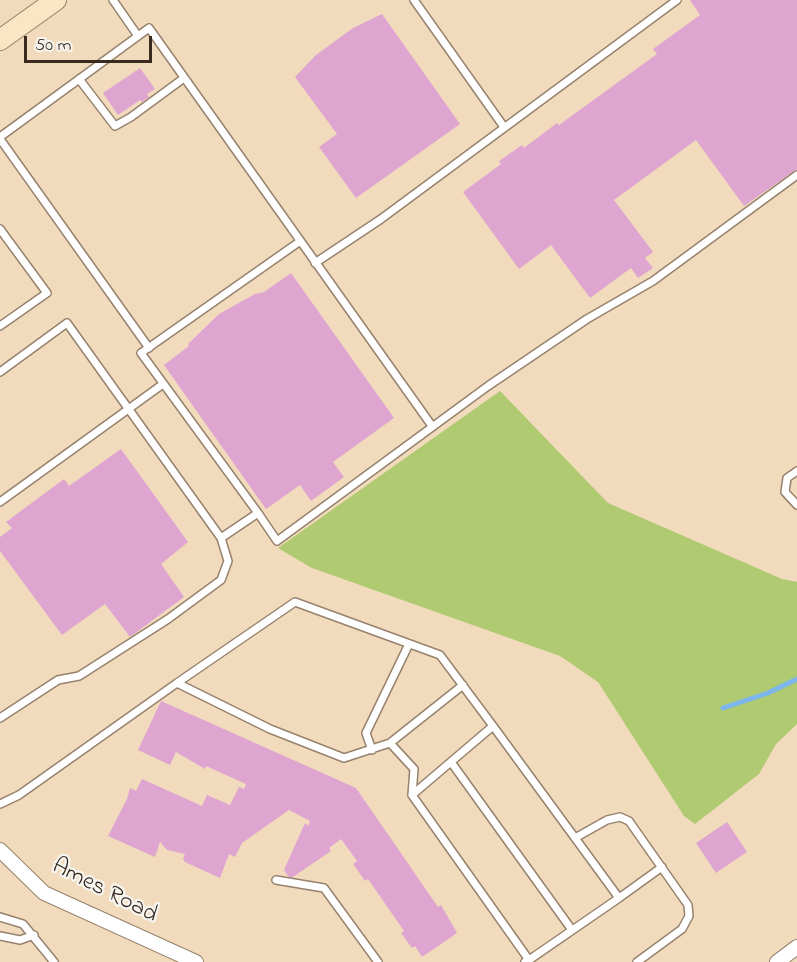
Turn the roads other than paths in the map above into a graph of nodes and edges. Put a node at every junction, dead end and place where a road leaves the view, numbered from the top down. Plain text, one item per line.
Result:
1 (56, 0) edge
2 (113, 0) edge
3 (414, 0) edge
4 (677, 0) edge
5 (138, 36) junction
6 (0, 40) edge
7 (184, 78) junction
8 (79, 79) junction
9 (504, 127) junction
10 (0, 138) edge
11 (797, 174) edge
12 (0, 229) edge
13 (299, 242) junction
14 (315, 263) junction
15 (0, 326) edge
16 (148, 348) junction
17 (0, 372) edge
18 (163, 384) junction
19 (130, 407) junction
20 (432, 426) junction
21 (797, 471) edge
22 (0, 502) edge
23 (797, 505) edge
24 (258, 513) junction
25 (221, 538) junction
26 (409, 644) junction
27 (177, 683) junction
28 (463, 685) junction
29 (0, 718) edge
30 (493, 726) junction
31 (390, 743) junction
32 (372, 750) junction
33 (452, 762) junction
34 (412, 795) junction
35 (0, 804) edge
36 (576, 838) junction
37 (0, 850) edge
38 (662, 867) junction
39 (276, 880) dead end
40 (619, 898) junction
41 (0, 917) edge
42 (572, 930) junction
43 (34, 935) junction
44 (0, 936) edge
45 (797, 947) edge
46 (527, 961) edge
47 (54, 962) edge
48 (196, 962) edge
49 (378, 962) edge
50 (637, 962) edge
51 (777, 962) edge

1 - 6 street
2 - 5 lane
3 - 9 lane
4 - 9 lane
5 - 7 lane
5 - 8 lane
7 - 8 lane
7 - 13 lane
8 - 10 lane
9 - 14 lane
10 - 16 lane
11 - 20 lane
12 - 15 lane
13 - 14 lane
13 - 16 lane
14 - 20 lane
16 - 18 lane
17 - 19 lane
18 - 19 lane
18 - 24 lane
19 - 22 lane
19 - 25 lane
20 - 24 lane
21 - 23 lane
24 - 25 lane
25 - 29 lane
26 - 27 lane
26 - 28 lane
26 - 32 lane
27 - 32 lane
27 - 35 lane
28 - 30 lane
28 - 31 lane
30 - 33 lane
30 - 36 lane
31 - 32 lane
31 - 34 lane
33 - 34 lane
33 - 42 lane
34 - 46 lane
36 - 38 lane
36 - 40 lane
37 - 48 street, Ames Road
38 - 40 lane
38 - 50 lane
39 - 49 lane
40 - 42 lane
41 - 43 lane
42 - 46 lane
43 - 44 lane
43 - 47 lane
45 - 51 street

